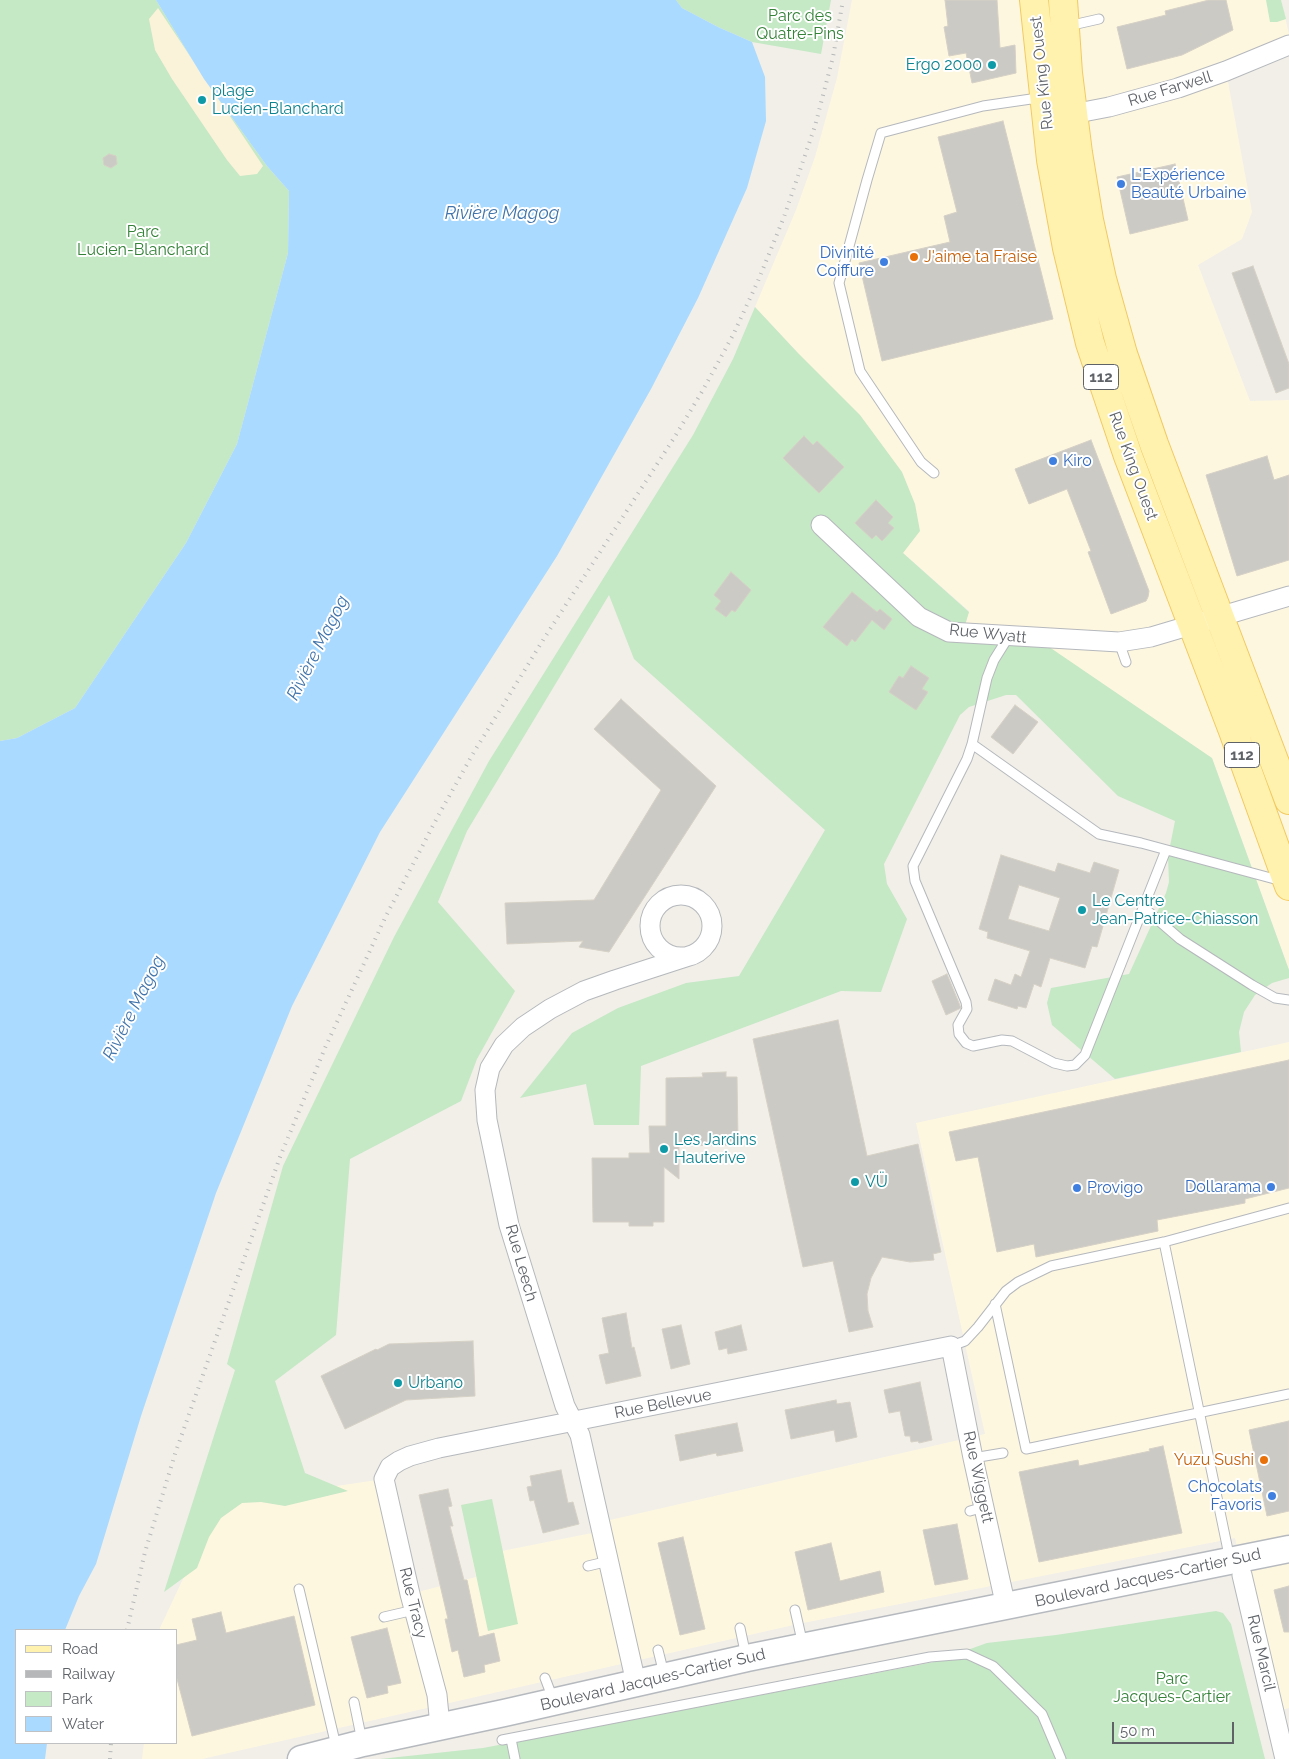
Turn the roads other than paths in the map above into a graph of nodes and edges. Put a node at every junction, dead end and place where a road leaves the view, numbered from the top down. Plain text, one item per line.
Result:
1 (1034, 0) edge
2 (1064, 0) edge
3 (1099, 19) dead end
4 (1065, 27) junction
5 (1289, 44) edge
6 (1045, 110) junction
7 (1073, 114) junction
8 (934, 473) dead end
9 (821, 525) dead end
10 (1289, 596) edge
11 (1219, 616) junction
12 (1192, 624) junction
13 (1009, 636) junction
14 (1118, 642) junction
15 (1126, 662) dead end
16 (972, 744) junction
17 (1287, 789) edge
18 (1166, 850) junction
19 (1288, 884) edge
20 (1143, 907) junction
21 (692, 955) dead end
22 (1289, 1000) edge
23 (1289, 1208) edge
24 (1164, 1242) junction
25 (995, 1304) junction
26 (951, 1346) junction
27 (1289, 1394) edge
28 (1200, 1412) junction
29 (572, 1422) junction
30 (1003, 1453) dead end
31 (973, 1458) junction
32 (384, 1479) joint
33 (1289, 1549) edge
34 (609, 1561) junction
35 (588, 1566) dead end
36 (1289, 1566) edge
37 (1236, 1569) junction
38 (299, 1589) dead end
39 (1006, 1607) junction
40 (414, 1610) junction
41 (795, 1610) dead end
42 (384, 1617) dead end
43 (740, 1628) dead end
44 (803, 1647) junction
45 (658, 1650) dead end
46 (747, 1658) junction
47 (664, 1677) junction
48 (545, 1678) dead end
49 (636, 1684) junction
50 (354, 1702) dead end
51 (554, 1702) junction
52 (440, 1726) junction
53 (363, 1743) junction
54 (337, 1749) junction
55 (301, 1759) edge
56 (515, 1759) edge
57 (1061, 1759) edge
58 (1285, 1759) edge

1 - 6 main road, Rue King Ouest / 112
2 - 4 main road, Rue King Ouest / 112
3 - 4 lane
4 - 7 main road, Rue King Ouest / 112
5 - 7 street, Rue Farwell
6 - 7 street, Rue Farwell
6 - 8 lane
6 - 12 main road, Rue King Ouest / 112
7 - 11 main road, Rue King Ouest / 112
9 - 13 street, Rue Wyatt
10 - 11 street, Rue Wyatt
11 - 12 street, Rue Wyatt
11 - 17 main road, Rue King Ouest / 112
12 - 14 street, Rue Wyatt
12 - 19 main road, Rue King Ouest / 112
13 - 14 street, Rue Wyatt
13 - 16 lane
14 - 15 lane
16 - 18 lane
16 - 20 lane
18 - 19 lane
18 - 20 lane
20 - 22 lane
21 - 29 street, Rue Leech
23 - 24 lane
24 - 25 lane
24 - 28 lane
25 - 26 lane
25 - 28 lane
26 - 29 street, Rue Bellevue
26 - 31 street, Rue Wiggett
27 - 28 lane
28 - 37 lane
29 - 32 street, Rue Bellevue
29 - 34 street, Rue Leech
30 - 31 lane
31 - 39 street, Rue Wiggett
32 - 40 street, Rue Tracy
33 - 37 main road, Boulevard Jacques-Cartier Sud
34 - 35 lane
34 - 49 street, Rue Leech
36 - 37 main road, Boulevard Jacques-Cartier Sud
37 - 39 main road, Boulevard Jacques-Cartier Sud
37 - 58 street, Rue Marcil
38 - 54 lane
39 - 44 main road, Boulevard Jacques-Cartier Sud
40 - 42 lane
40 - 52 street, Rue Tracy
41 - 44 lane
43 - 46 lane
44 - 46 main road, Boulevard Jacques-Cartier Sud
45 - 47 lane
46 - 47 main road, Boulevard Jacques-Cartier Sud
47 - 49 main road, Boulevard Jacques-Cartier Sud
48 - 51 lane
49 - 51 main road, Boulevard Jacques-Cartier Sud
50 - 53 lane
51 - 52 main road, Boulevard Jacques-Cartier Sud
52 - 53 main road, Boulevard Jacques-Cartier Sud
53 - 54 main road, Boulevard Jacques-Cartier Sud
54 - 55 main road, Boulevard Jacques-Cartier Sud
56 - 57 lane

